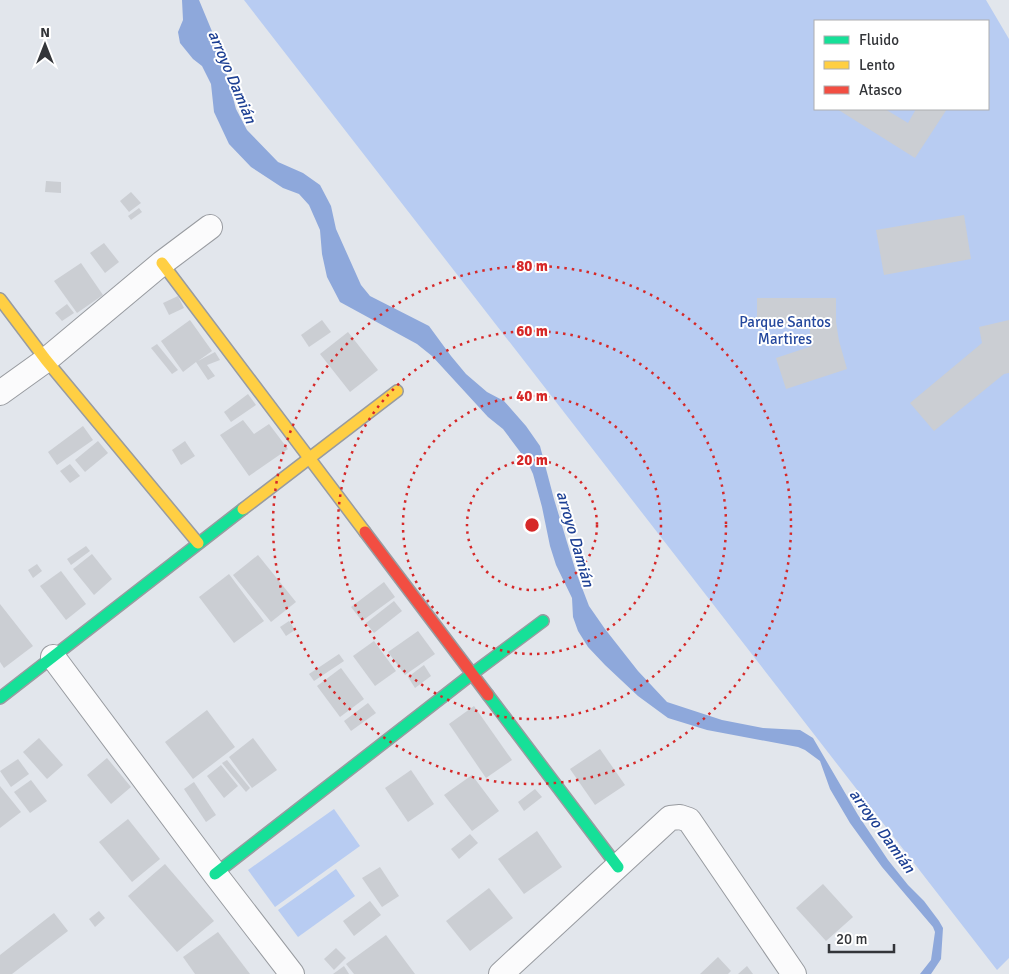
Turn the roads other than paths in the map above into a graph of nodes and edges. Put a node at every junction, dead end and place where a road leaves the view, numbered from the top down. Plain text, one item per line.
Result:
1 (210, 227) dead end
2 (162, 263) junction
3 (0, 299) edge
4 (46, 360) junction
5 (397, 391) dead end
6 (0, 392) edge
7 (310, 459) junction
8 (198, 543) junction
9 (543, 621) dead end
10 (54, 657) junction
11 (472, 674) junction
12 (0, 698) edge
13 (618, 868) junction
14 (215, 874) junction
15 (292, 974) edge
16 (501, 974) edge
17 (794, 974) edge

1 - 2 street
2 - 4 street
2 - 7 street
3 - 4 street
4 - 6 street
4 - 8 street
5 - 7 street
7 - 8 street
7 - 11 street
8 - 10 street
9 - 11 street
10 - 12 street
10 - 14 street
11 - 13 street
11 - 14 street
13 - 16 street
13 - 17 street
14 - 15 street

